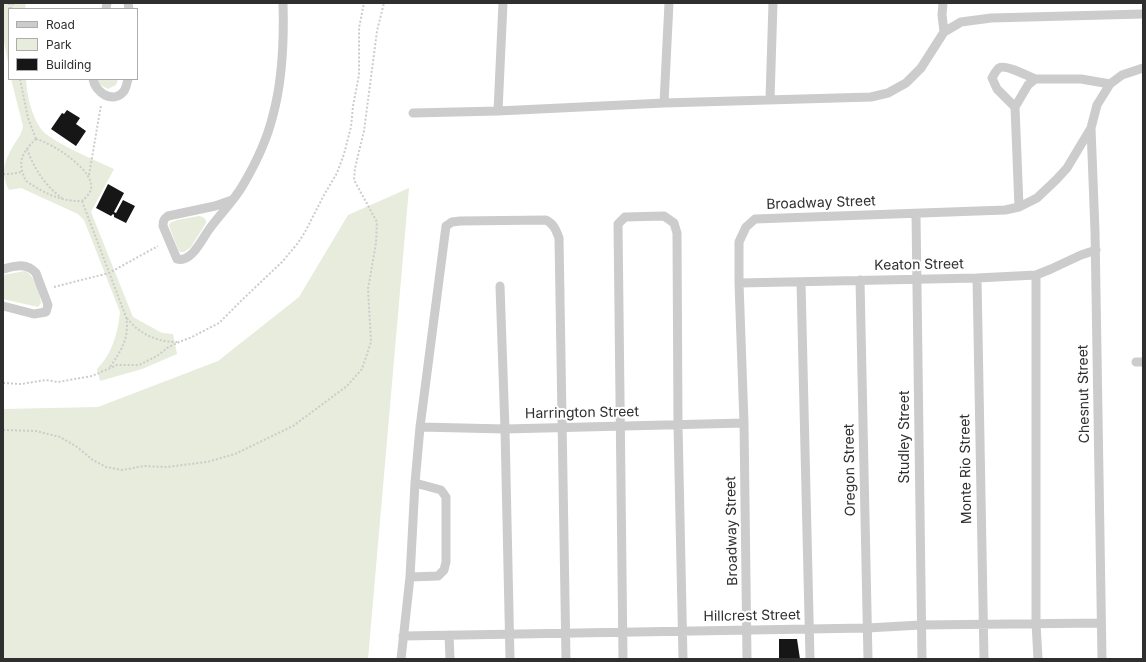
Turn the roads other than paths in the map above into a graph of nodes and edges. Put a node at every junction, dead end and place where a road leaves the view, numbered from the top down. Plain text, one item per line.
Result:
1 (283, 3) edge
2 (503, 3) edge
3 (669, 3) edge
4 (773, 3) edge
5 (943, 3) edge
6 (1143, 14) edge
7 (944, 32) junction
8 (1143, 68) edge
9 (1035, 79) junction
10 (93, 80) edge
11 (128, 80) edge
12 (1110, 84) junction
13 (770, 99) junction
14 (664, 103) junction
15 (1015, 107) junction
16 (498, 111) junction
17 (413, 114) dead end
18 (1090, 128) junction
19 (232, 200) junction
20 (1019, 207) junction
21 (916, 214) junction
22 (1096, 250) junction
23 (3, 269) edge
24 (1036, 275) junction
25 (977, 278) junction
26 (918, 279) junction
27 (860, 280) junction
28 (801, 282) junction
29 (739, 283) junction
30 (500, 286) dead end
31 (3, 306) edge
32 (744, 423) junction
33 (678, 425) junction
34 (621, 426) junction
35 (420, 427) junction
36 (561, 428) junction
37 (505, 429) junction
38 (415, 483) junction
39 (410, 577) junction
40 (1036, 623) junction
41 (1101, 624) junction
42 (921, 625) junction
43 (984, 626) junction
44 (867, 628) junction
45 (809, 629) junction
46 (747, 630) junction
47 (683, 631) junction
48 (622, 632) junction
49 (566, 633) junction
50 (510, 634) junction
51 (449, 635) junction
52 (403, 636) junction
53 (401, 659) edge
54 (450, 659) edge
55 (510, 659) edge
56 (566, 659) edge
57 (624, 659) edge
58 (684, 659) edge
59 (747, 659) edge
60 (810, 659) edge
61 (868, 659) edge
62 (922, 659) edge
63 (984, 659) edge
64 (1038, 659) edge
65 (1102, 659) edge

1 - 19 street
2 - 16 street
3 - 14 street
4 - 13 street
5 - 7 street
6 - 7 street
7 - 13 street
8 - 12 street, Broadway Street
9 - 12 street
9 - 15 street
9 - 15 street
10 - 11 street
12 - 18 street, Broadway Street
13 - 14 street
14 - 16 street
15 - 20 street
16 - 17 street
18 - 20 street, Broadway Street
18 - 22 street, Chesnut Street
19 - 19 street
20 - 21 street, Broadway Street
21 - 26 street, Studley Street
21 - 29 street, Broadway Street
22 - 24 street, Keaton Street
22 - 41 street, Chesnut Street
23 - 31 street
24 - 25 street, Keaton Street
24 - 40 street
25 - 26 street, Keaton Street
25 - 43 street, Monte Rio Street
26 - 27 street, Keaton Street
26 - 42 street, Studley Street
27 - 28 street, Keaton Street
27 - 44 street, Oregon Street
28 - 29 street, Keaton Street
28 - 45 street
29 - 32 street, Broadway Street
30 - 37 street
32 - 33 street, Harrington Street
32 - 46 street, Broadway Street
33 - 34 street, Harrington Street
33 - 34 street
33 - 47 street
34 - 36 street, Harrington Street
34 - 48 street
35 - 36 street
35 - 37 street, Harrington Street
35 - 38 street
36 - 37 street, Harrington Street
36 - 49 street
37 - 50 street
38 - 39 street
38 - 39 street
39 - 52 street
40 - 41 street, Hillcrest Street
40 - 43 street, Hillcrest Street
40 - 64 street
41 - 65 street, Chesnut Street
42 - 43 street, Hillcrest Street
42 - 44 street, Hillcrest Street
42 - 62 street, Studley Street
43 - 63 street, Monte Rio Street
44 - 45 street, Hillcrest Street
44 - 61 street, Oregon Street
45 - 46 street, Hillcrest Street
45 - 60 street
46 - 47 street, Hillcrest Street
46 - 59 street, Broadway Street
47 - 48 street, Hillcrest Street
47 - 58 street
48 - 49 street, Hillcrest Street
48 - 57 street
49 - 50 street, Hillcrest Street
49 - 56 street
50 - 51 street, Hillcrest Street
50 - 55 street
51 - 52 street, Hillcrest Street
51 - 54 street
52 - 53 street

